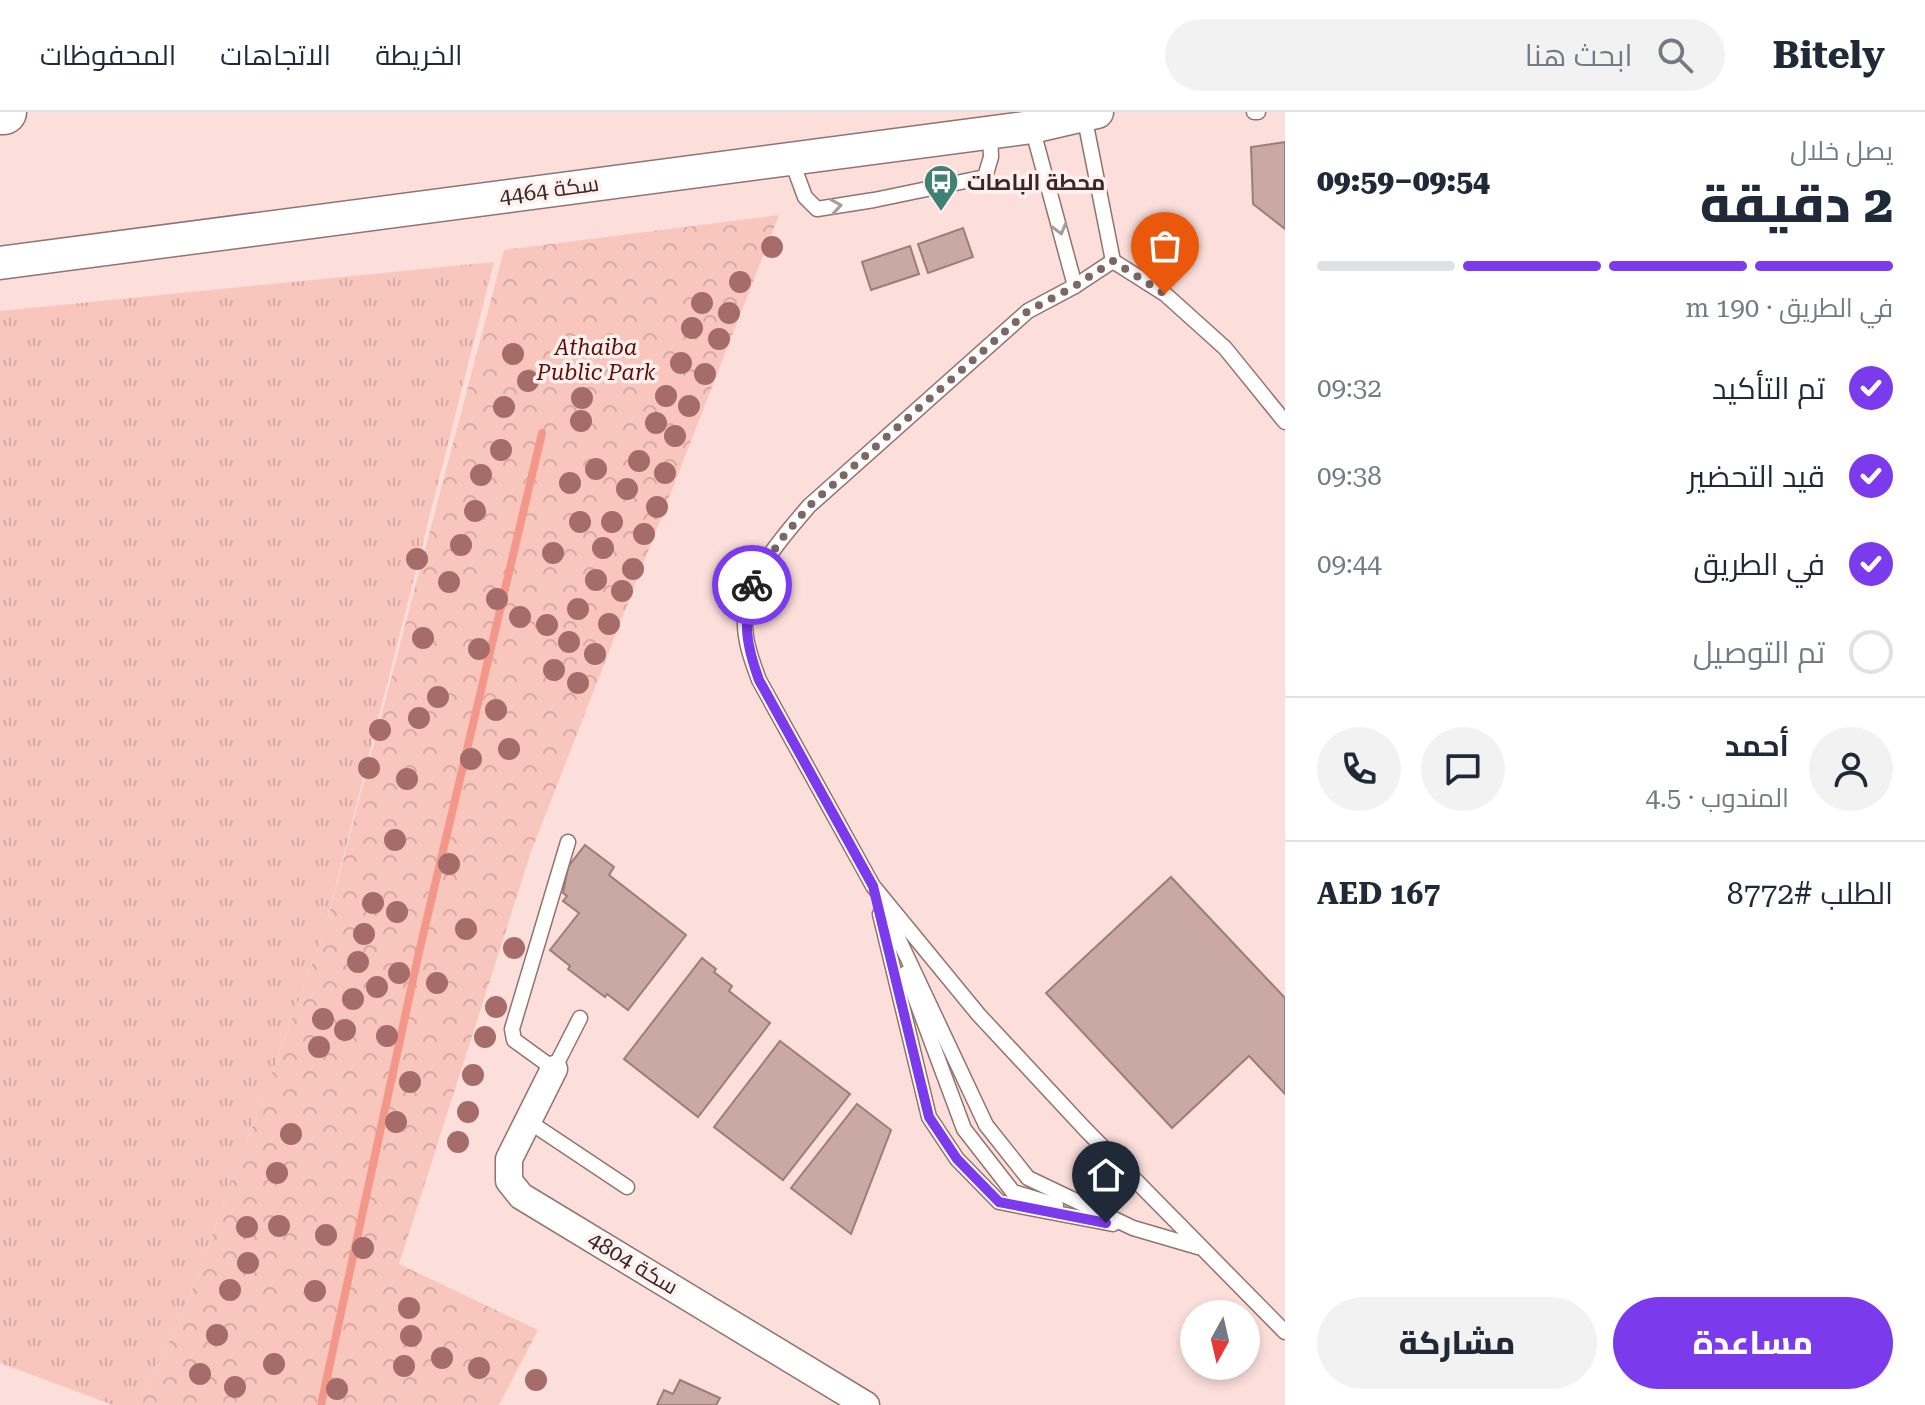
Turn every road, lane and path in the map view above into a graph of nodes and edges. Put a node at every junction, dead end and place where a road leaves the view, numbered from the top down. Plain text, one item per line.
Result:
1 (1091, 113) edge
2 (1032, 127) junction
3 (990, 132) junction
4 (791, 158) junction
5 (1113, 261) junction
6 (0, 263) edge
7 (1075, 286) junction
8 (1285, 422) edge
9 (568, 842) dead end
10 (873, 886) junction
11 (580, 1018) dead end
12 (554, 1069) junction
13 (528, 1121) junction
14 (627, 1187) dead end
15 (1133, 1228) junction
16 (1200, 1247) junction
17 (1285, 1332) edge
18 (866, 1405) edge

1 - 2 street, سكة 4464
1 - 5 lane
2 - 3 street, سكة 4464
2 -> 7 lane
3 - 4 street, سكة 4464
4 -> 3 lane
4 - 6 street, سكة 4464
5 - 7 lane
5 - 8 lane
7 - 10 lane
9 - 12 lane
10 - 15 lane
10 - 15 lane
10 - 15 lane
10 - 16 lane
11 - 12 lane
12 - 13 street, سكة 4804
13 - 14 lane
13 - 18 street, سكة 4804
15 - 16 lane
16 - 17 lane

